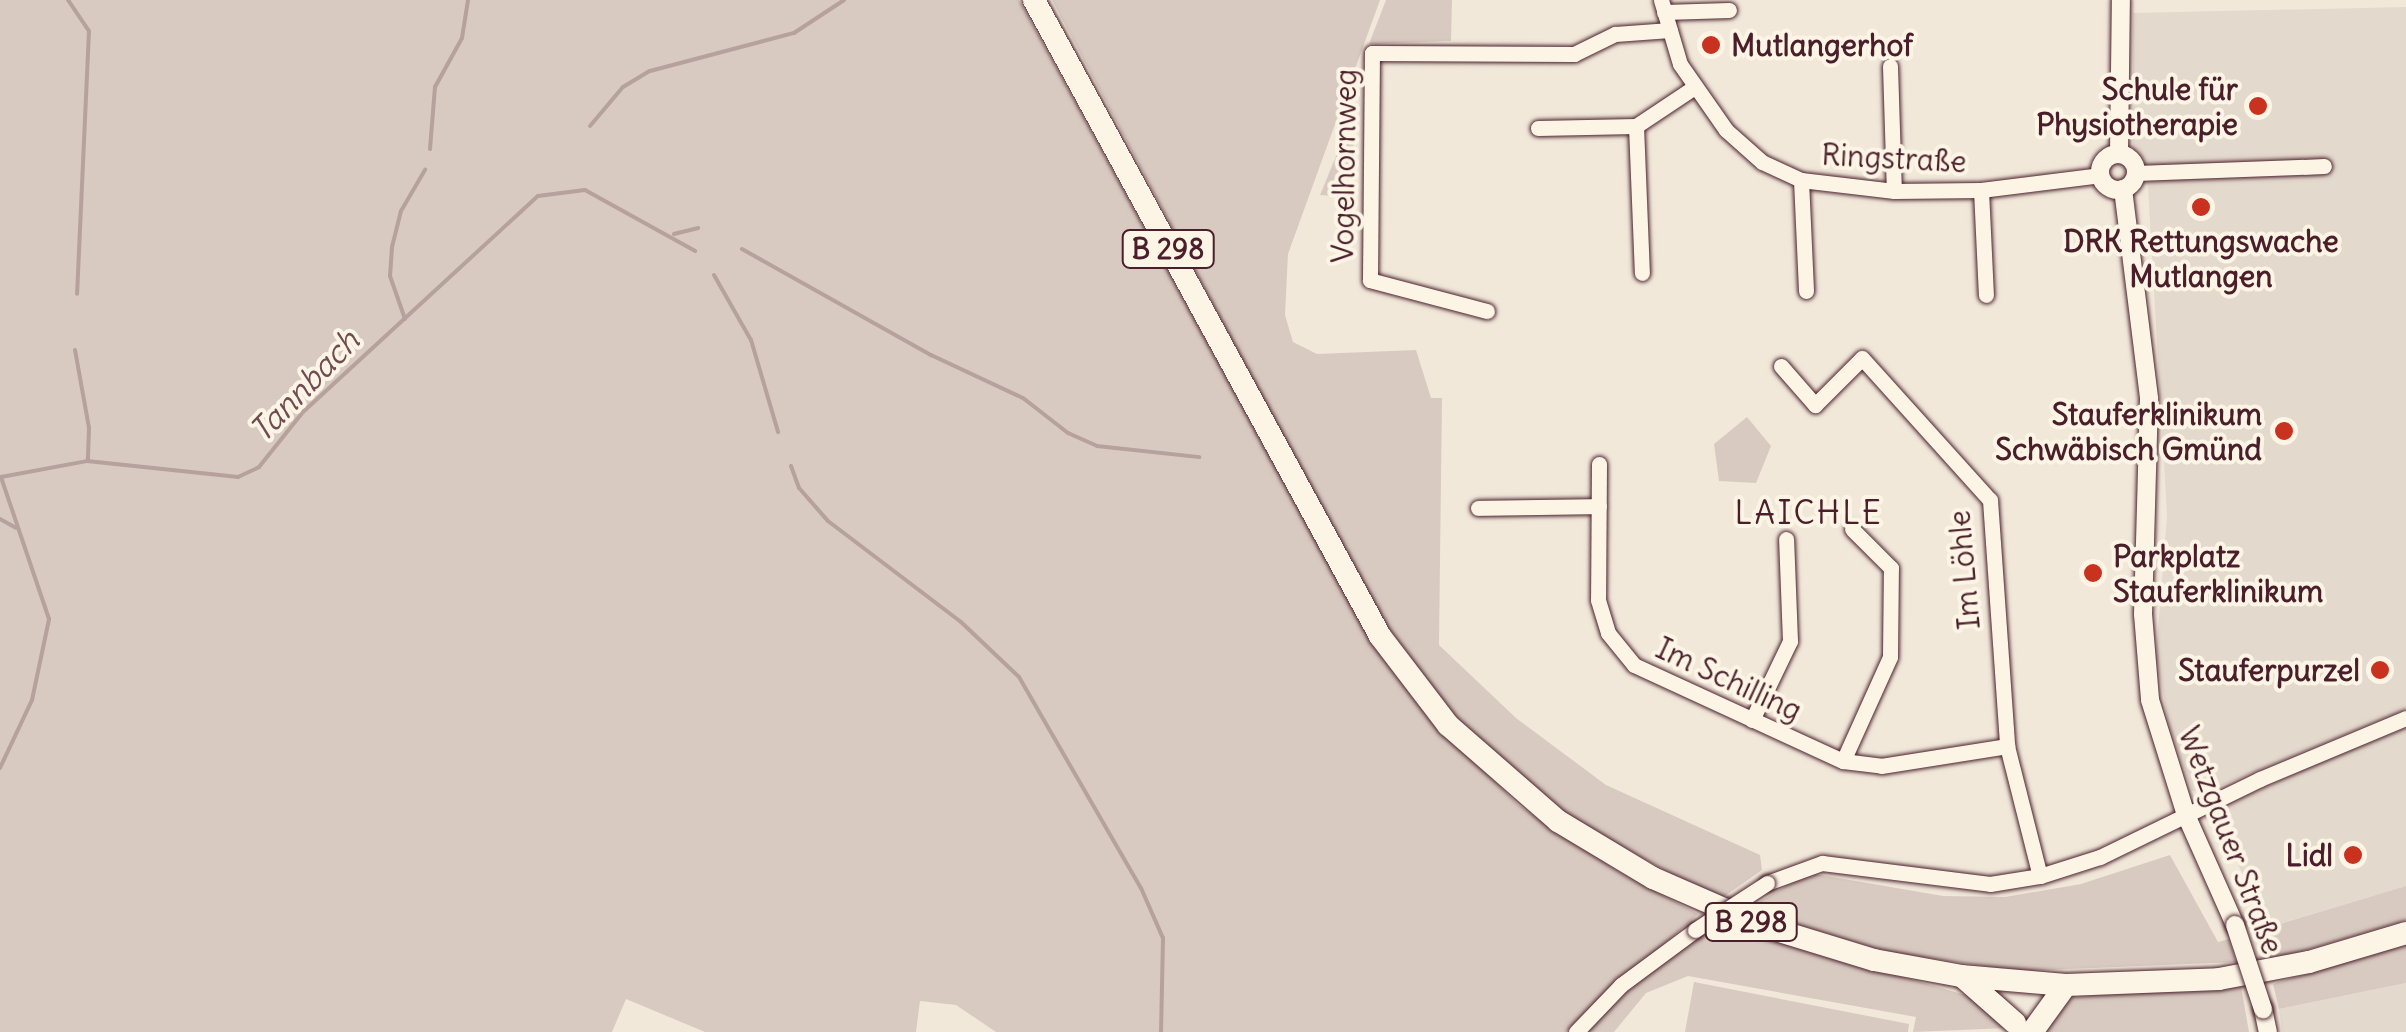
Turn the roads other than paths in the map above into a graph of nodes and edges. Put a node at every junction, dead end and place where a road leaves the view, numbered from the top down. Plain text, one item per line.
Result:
1 (1034, 0) edge
2 (2121, 0) edge
3 (1662, 6) edge
4 (1729, 10) dead end
5 (1670, 30) junction
6 (1890, 66) dead end
7 (1693, 88) junction
8 (1636, 126) junction
9 (1538, 128) dead end
10 (2119, 154) junction
11 (2324, 166) dead end
12 (2136, 172) junction
13 (2101, 175) junction
14 (1801, 180) junction
15 (2123, 189) junction
16 (1894, 190) junction
17 (1982, 190) junction
18 (1642, 273) dead end
19 (1806, 291) dead end
20 (1986, 296) dead end
21 (1488, 310) dead end
22 (1781, 366) dead end
23 (1598, 464) dead end
24 (1598, 506) junction
25 (1478, 508) dead end
26 (1852, 529) dead end
27 (1786, 538) dead end
28 (2406, 718) edge
29 (1752, 720) junction
30 (2008, 746) junction
31 (1843, 760) junction
32 (2186, 815) junction
33 (2040, 876) junction
34 (2406, 933) edge
35 (1960, 976) junction
36 (2033, 984) junction
37 (2066, 985) junction
38 (2023, 1030) edge
39 (1576, 1032) edge
40 (2268, 1032) edge

1 - 35 main road, B 298
2 - 10 street
3 - 4 street
3 - 5 street, Ringstraße
5 - 7 street, Ringstraße
5 - 21 street, Vogelhornweg
6 - 16 street
7 - 8 street
7 - 14 street, Ringstraße
8 - 9 street
8 - 18 street
10 - 12 street
10 - 13 street
11 - 12 street
12 - 15 street
13 - 15 street
13 - 17 street, Ringstraße
14 - 16 street, Ringstraße
14 - 19 street
15 - 32 street, Wetzgauer Straße
16 - 17 street, Ringstraße
17 - 20 street
22 - 30 street, Im Löhle
23 - 24 street, Im Schilling
24 - 25 street
24 - 29 street, Im Schilling
26 - 31 street
27 - 29 street
28 - 32 street
29 - 31 street, Im Schilling
30 - 31 street, Im Schilling
30 - 33 street, Im Löhle
32 - 33 street
32 - 40 street, Wetzgauer Straße, bridge
33 - 39 street, bridge
34 - 37 main road, B 298
35 - 36 main road, B 298
35 - 38 main road
36 - 37 main road, B 298
36 - 38 main road
37 - 38 main road

